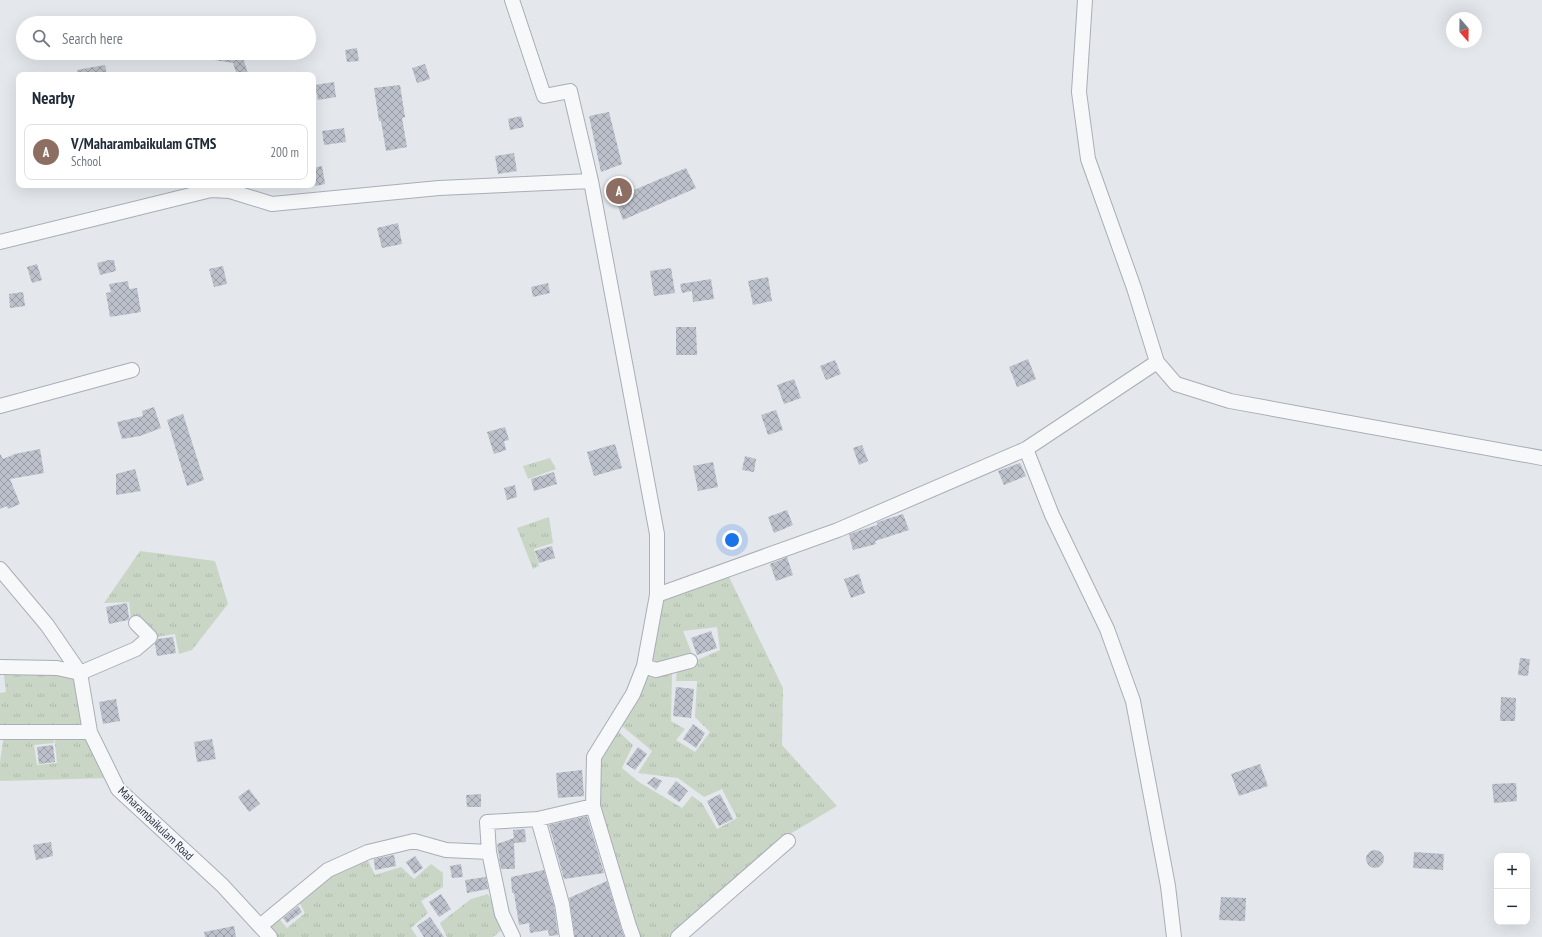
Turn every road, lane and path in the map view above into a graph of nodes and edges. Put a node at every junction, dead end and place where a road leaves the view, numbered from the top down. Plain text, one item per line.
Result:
1 (512, 0) edge
2 (1085, 0) edge
3 (591, 181) junction
4 (0, 242) edge
5 (1157, 362) junction
6 (132, 370) dead end
7 (0, 406) edge
8 (1026, 449) junction
9 (1542, 458) edge
10 (0, 569) edge
11 (657, 595) junction
12 (136, 623) dead end
13 (690, 661) dead end
14 (644, 666) junction
15 (0, 667) edge
16 (80, 673) junction
17 (0, 732) edge
18 (90, 732) junction
19 (593, 806) junction
20 (538, 819) junction
21 (788, 840) dead end
22 (489, 852) junction
23 (260, 926) junction
24 (270, 937) edge
25 (513, 937) edge
26 (567, 937) edge
27 (633, 937) edge
28 (678, 937) edge
29 (1174, 937) edge

1 - 3 street
2 - 5 street
3 - 4 street
3 - 11 street
5 - 8 street
5 - 9 street
6 - 7 street
8 - 11 street
8 - 29 street
10 - 16 street, Maharambaikulam Road
11 - 14 street
12 - 16 street
13 - 14 street
14 - 19 street
15 - 16 street
16 - 18 street, Maharambaikulam Road
17 - 18 street
18 - 23 street, Maharambaikulam Road
19 - 20 street
19 - 27 street
20 - 22 street
20 - 26 street
21 - 28 street
22 - 23 street
22 - 25 street
23 - 24 street, Maharambaikulam Road

